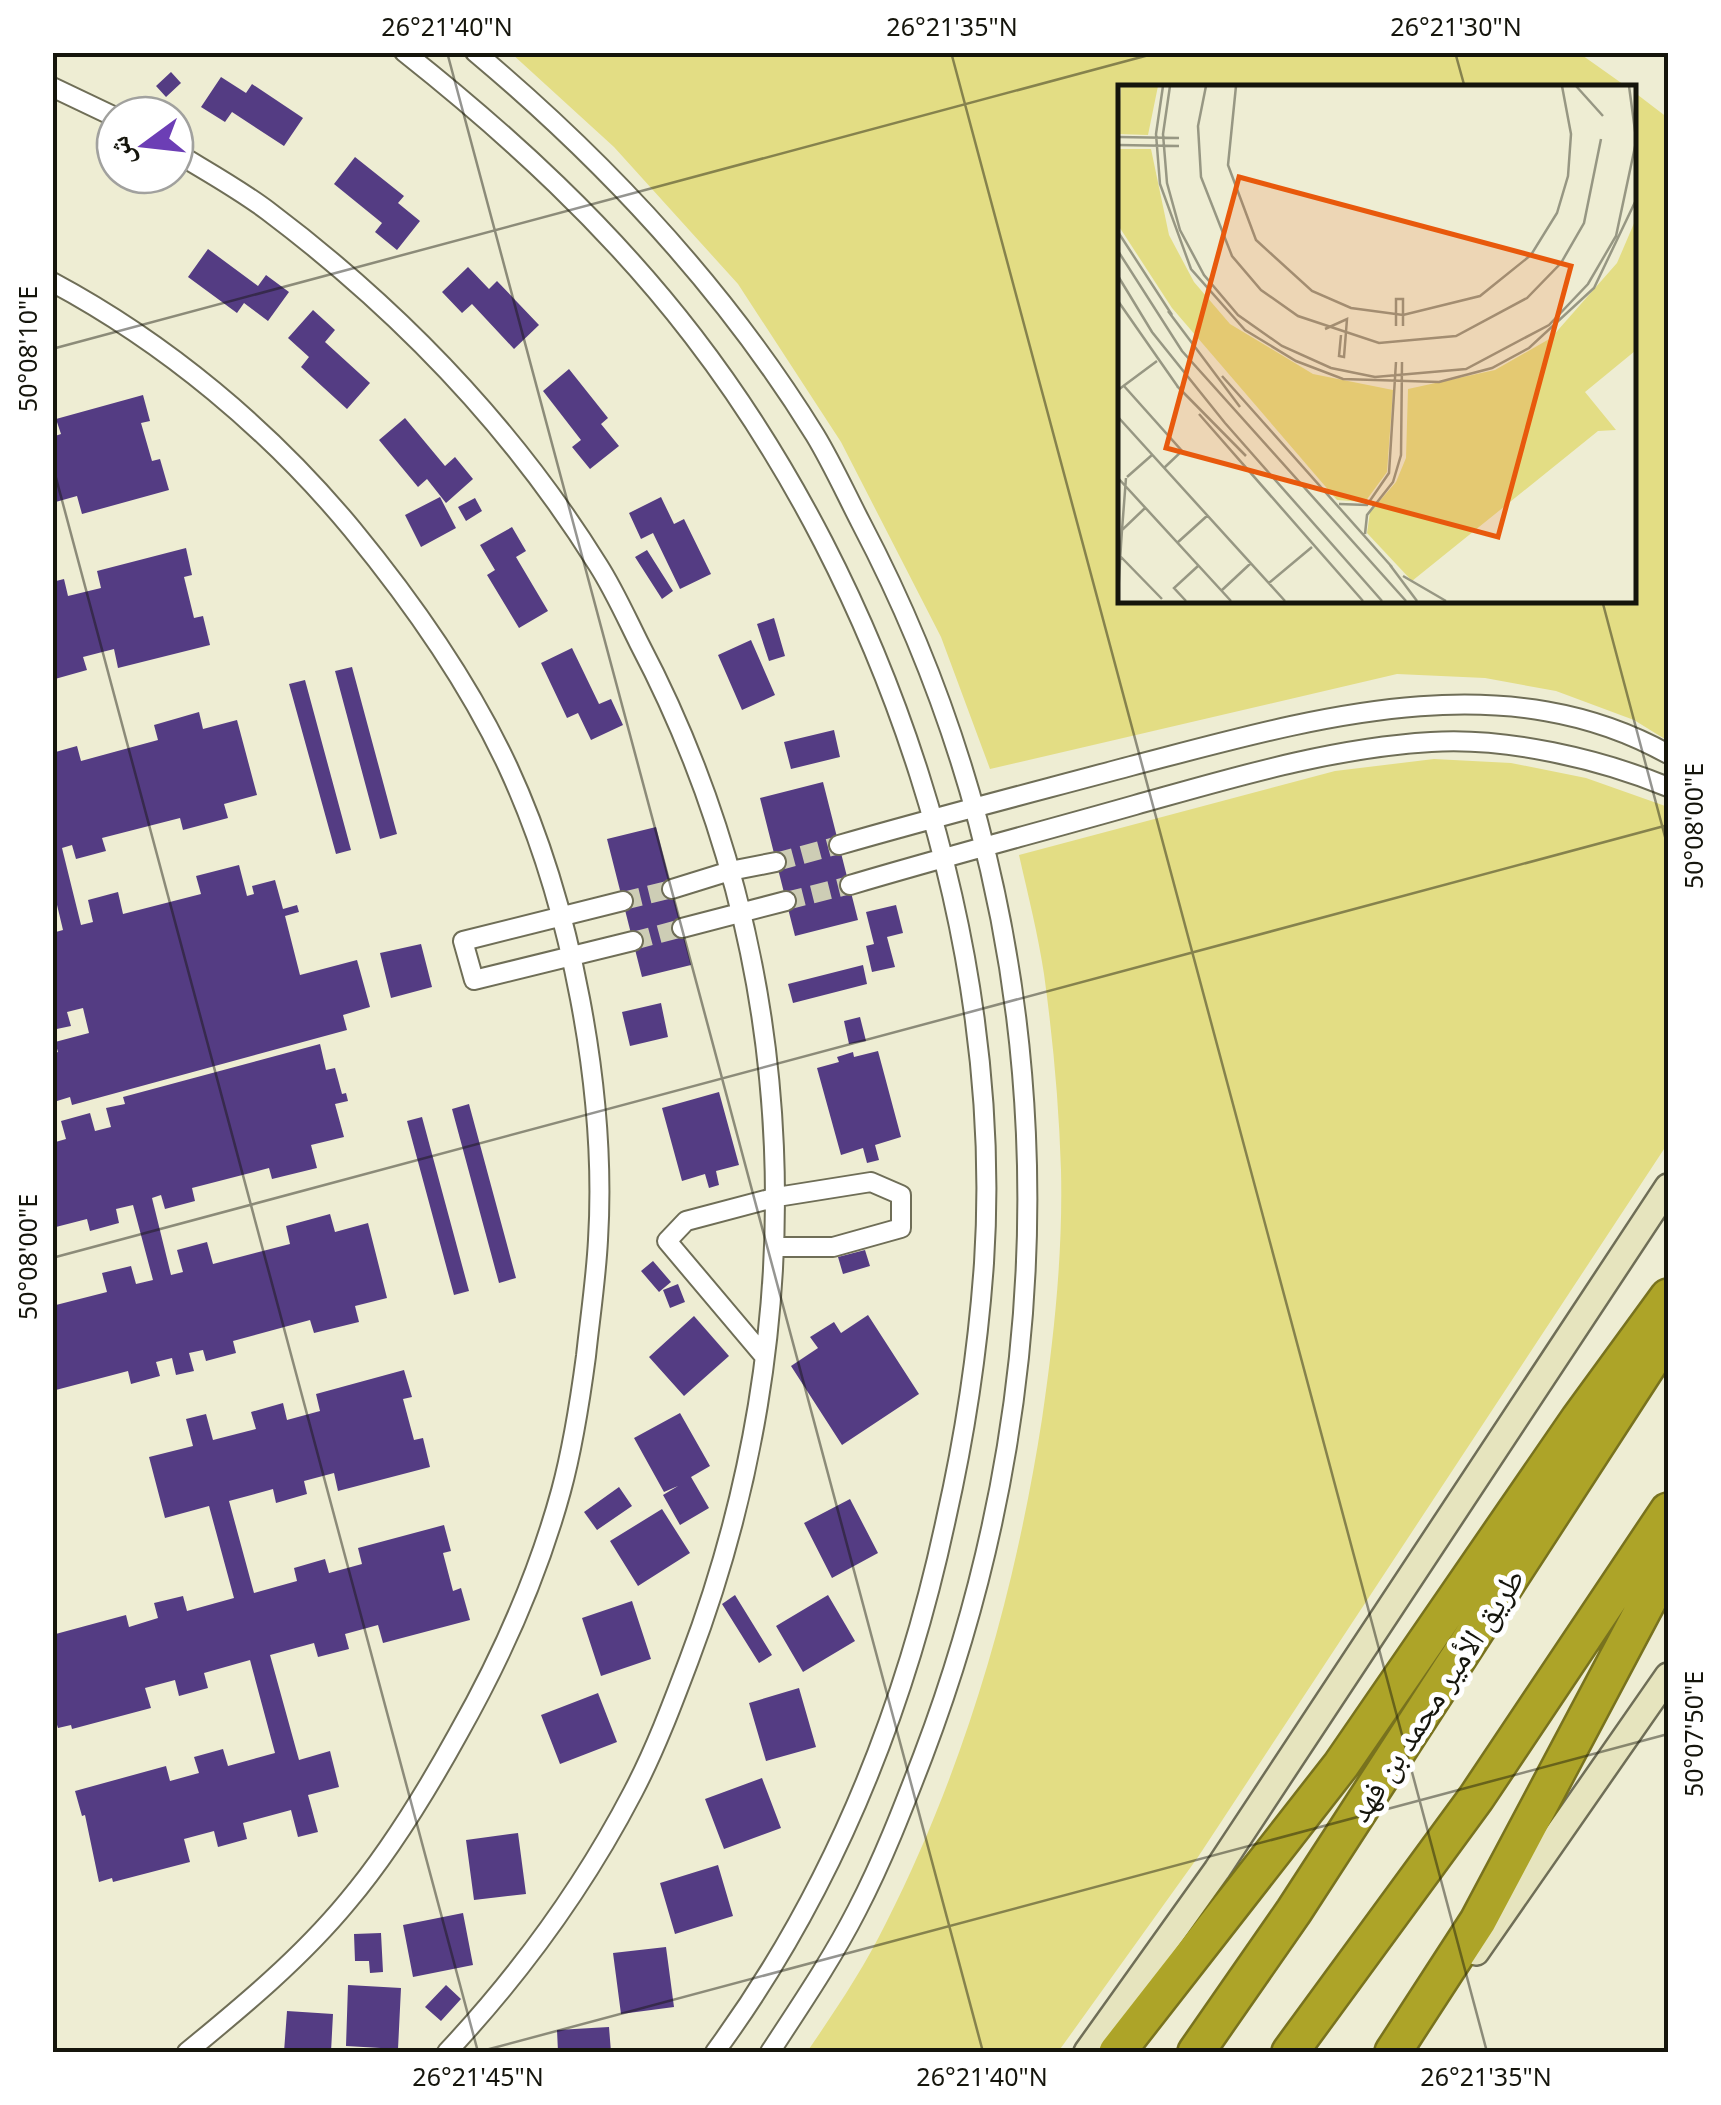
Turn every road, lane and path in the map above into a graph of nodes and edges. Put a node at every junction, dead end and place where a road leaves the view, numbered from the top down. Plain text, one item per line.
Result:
1 (404, 52) edge
2 (475, 52) edge
3 (52, 87) edge
4 (95, 108) edge
5 (195, 164) edge
6 (52, 282) edge
7 (1325, 718) junction
8 (1332, 754) junction
9 (1668, 754) edge
10 (1668, 787) edge
11 (974, 807) junction
12 (932, 818) junction
13 (839, 845) tunnel mouth
14 (985, 846) junction
15 (942, 858) junction
16 (776, 862) tunnel mouth
17 (730, 871) junction
18 (850, 884) tunnel mouth
19 (672, 889) tunnel mouth
20 (786, 901) tunnel mouth
21 (623, 902) tunnel mouth
22 (741, 910) junction
23 (559, 916) junction
24 (682, 928) tunnel mouth
25 (632, 941) tunnel mouth
26 (568, 955) junction
27 (1668, 1187) edge
28 (777, 1197) junction
29 (776, 1247) junction
30 (1668, 1297) edge
31 (1668, 1333) edge
32 (764, 1356) junction
33 (1668, 1510) edge
34 (1668, 1562) edge
35 (1668, 1676) edge
36 (187, 2052) edge
37 (447, 2052) edge
38 (715, 2052) edge
39 (770, 2052) edge
40 (1086, 2052) edge
41 (1117, 2052) edge
42 (1196, 2052) edge
43 (1290, 2052) edge
44 (1393, 2052) edge
45 (1402, 2052) edge

1 - 12 street
2 - 11 street
3 - 4 street
5 - 17 street
6 - 23 street
7 - 8 street
7 - 9 street
7 - 11 street
8 - 10 street
8 - 14 street
11 - 12 street
11 - 14 street
12 - 13 street
12 - 15 street
14 - 15 street
14 - 39 street
15 - 18 street
15 - 38 street
16 - 17 street
17 - 19 street
17 - 22 street
20 - 22 street
21 - 23 street
22 - 24 street
22 - 28 street
23 - 26 street
23 - 26 street
25 - 26 street
26 - 36 street
27 - 40 main road
28 - 29 street
28 - 29 street
28 - 32 street
29 - 32 street
30 - 41 highway
31 - 42 highway, طريق الأمير محمد بن فهد
32 - 37 street
33 - 43 highway
34 - 44 highway
35 - 45 main road

